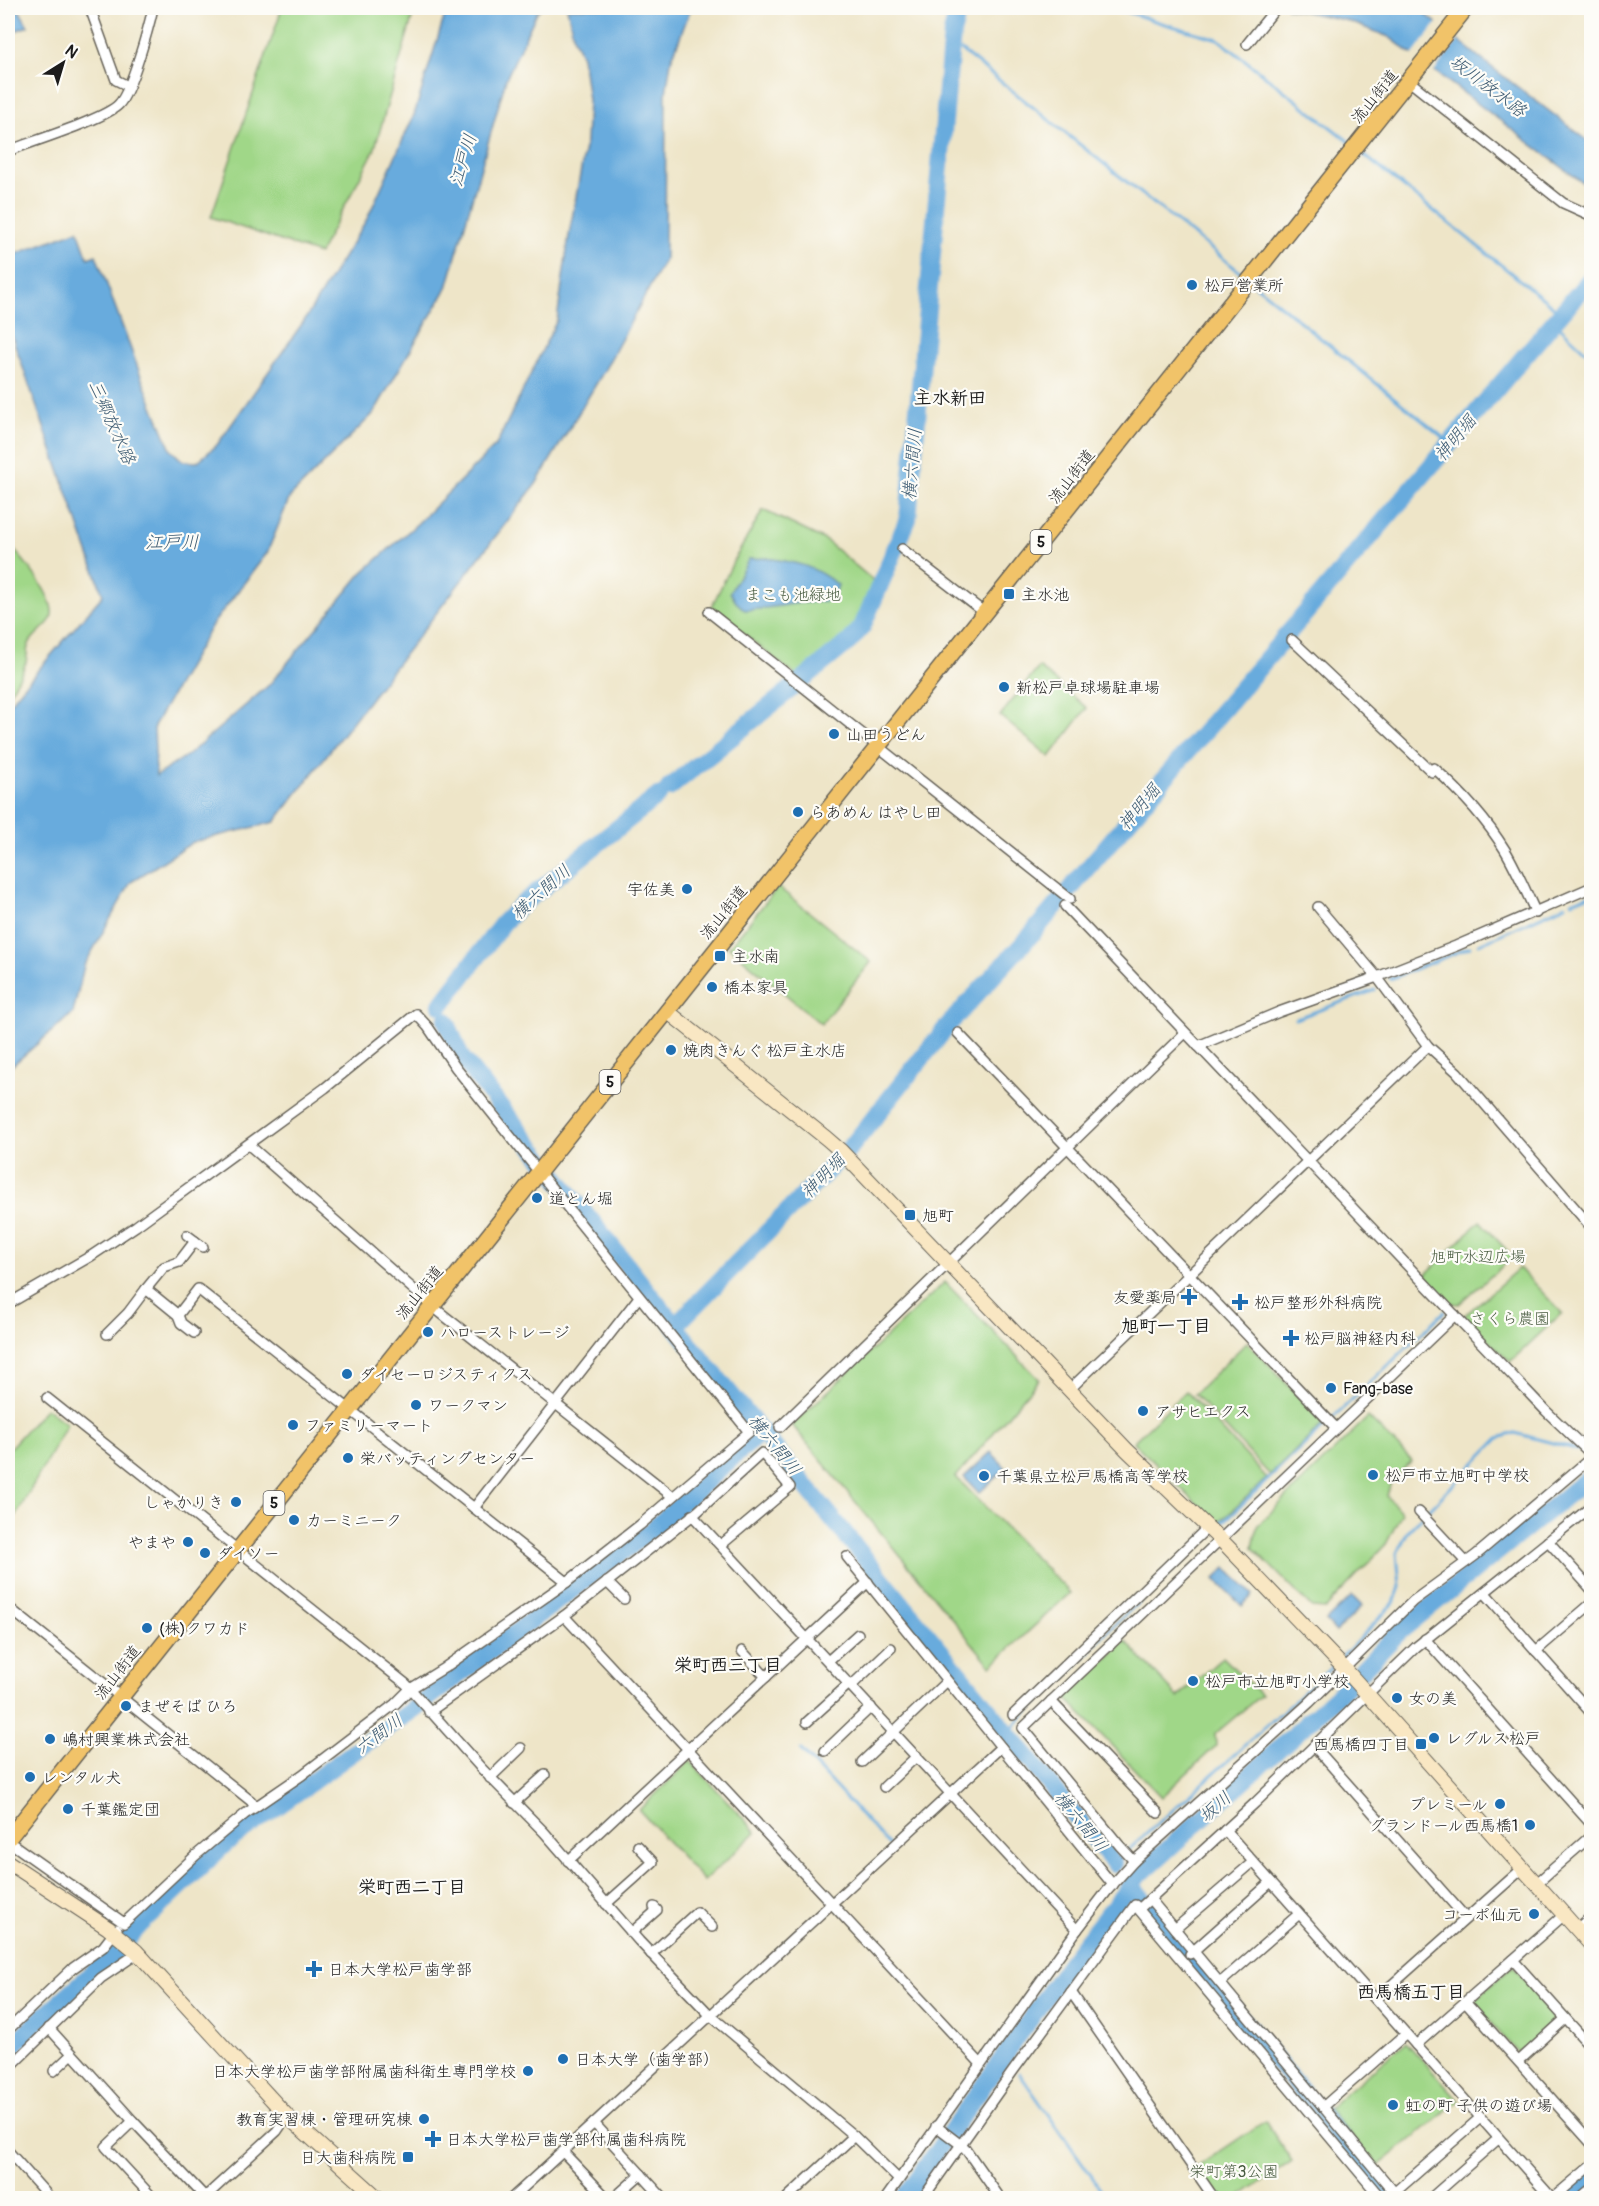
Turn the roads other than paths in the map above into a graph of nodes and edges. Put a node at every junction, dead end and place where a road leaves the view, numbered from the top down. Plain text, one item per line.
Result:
1 (90, 8) edge
2 (153, 8) edge
3 (1276, 8) edge
4 (1460, 12) edge
5 (1247, 44) dead end
6 (1412, 77) junction
7 (128, 86) junction
8 (8, 151) edge
9 (1592, 216) edge
10 (902, 549) dead end
11 (709, 612) dead end
12 (985, 613) junction
13 (1292, 640) dead end
14 (878, 746) junction
15 (1592, 887) edge
16 (1318, 907) dead end
17 (1536, 913) junction
18 (1377, 977) junction
19 (667, 1011) junction
20 (958, 1033) dead end
21 (1185, 1033) junction
22 (1198, 1046) junction
23 (1428, 1046) junction
24 (249, 1145) junction
25 (1068, 1148) junction
26 (1307, 1160) junction
27 (540, 1170) junction
28 (1592, 1228) edge
29 (203, 1247) dead end
30 (948, 1264) junction
31 (1189, 1274) junction
32 (146, 1289) junction
33 (639, 1297) junction
34 (8, 1304) edge
35 (432, 1305) junction
36 (178, 1315) junction
37 (1455, 1315) junction
38 (188, 1332) dead end
39 (107, 1334) dead end
40 (1069, 1390) junction
41 (47, 1398) dead end
42 (555, 1404) junction
43 (349, 1408) junction
44 (780, 1427) dead end
45 (1336, 1428) junction
46 (1590, 1454) edge
47 (672, 1496) junction
48 (1592, 1506) edge
49 (474, 1508) junction
50 (1419, 1512) dead end
51 (692, 1515) junction
52 (1207, 1528) junction
53 (1220, 1539) junction
54 (1548, 1541) junction
55 (721, 1545) junction
56 (237, 1550) junction
57 (847, 1557) dead end
58 (1466, 1562) junction
59 (567, 1582) junction
60 (607, 1582) junction
61 (868, 1582) junction
62 (1592, 1590) edge
63 (1485, 1593) junction
64 (624, 1599) dead end
65 (1592, 1603) edge
66 (8, 1607) edge
67 (564, 1616) junction
68 (858, 1634) dead end
69 (807, 1639) junction
70 (1425, 1639) junction
71 (1088, 1643) junction
72 (891, 1648) dead end
73 (742, 1651) dead end
74 (1536, 1651) junction
75 (1099, 1655) junction
76 (828, 1661) junction
77 (1345, 1669) junction
78 (766, 1677) junction
79 (947, 1681) junction
80 (850, 1685) junction
81 (410, 1689) junction
82 (1365, 1690) junction
83 (121, 1696) junction
84 (1592, 1697) edge
85 (1051, 1701) junction
86 (1583, 1704) junction
87 (871, 1707) junction
88 (429, 1712) junction
89 (1013, 1714) dead end
90 (1592, 1714) edge
91 (807, 1722) dead end
92 (893, 1731) junction
93 (1314, 1746) junction
94 (1001, 1747) junction
95 (521, 1748) dead end
96 (688, 1749) junction
97 (825, 1751) dead end
98 (917, 1756) junction
99 (862, 1762) dead end
100 (544, 1775) dead end
101 (490, 1778) junction
102 (884, 1787) dead end
103 (951, 1793) junction
104 (514, 1803) junction
105 (255, 1807) junction
106 (1158, 1813) dead end
107 (1592, 1826) edge
108 (1225, 1830) junction
109 (1592, 1834) edge
110 (8, 1840) edge
111 (638, 1846) dead end
112 (568, 1860) junction
113 (8, 1862) edge
114 (1253, 1862) junction
115 (1131, 1864) junction
116 (1522, 1868) junction
117 (1271, 1882) junction
118 (1115, 1883) junction
119 (1537, 1883) junction
120 (1150, 1899) junction
121 (606, 1904) junction
122 (831, 1905) junction
123 (654, 1907) dead end
124 (1141, 1907) junction
125 (1299, 1914) junction
126 (1564, 1915) junction
127 (1592, 1916) edge
128 (1466, 1918) junction
129 (712, 1927) dead end
130 (1175, 1929) junction
131 (1576, 1929) junction
132 (117, 1930) junction
133 (1077, 1930) junction
134 (631, 1933) junction
135 (1592, 1946) edge
136 (136, 1951) junction
137 (1193, 1951) junction
138 (651, 1954) junction
139 (1183, 1960) junction
140 (1513, 1960) junction
141 (1220, 1983) junction
142 (1071, 1992) junction
143 (1376, 1999) junction
144 (1465, 2002) junction
145 (710, 2015) junction
146 (1565, 2019) junction
147 (49, 2028) junction
148 (8, 2030) edge
149 (1406, 2034) junction
150 (1416, 2045) junction
151 (1592, 2048) edge
152 (72, 2054) junction
153 (1519, 2061) junction
154 (981, 2064) junction
155 (8, 2069) edge
156 (54, 2071) dead end
157 (1323, 2107) junction
158 (286, 2116) junction
159 (1480, 2118) junction
160 (133, 2121) junction
161 (594, 2123) junction
162 (938, 2127) junction
163 (854, 2136) junction
164 (1498, 2139) junction
165 (959, 2143) junction
166 (1592, 2144) edge
167 (8, 2151) edge
168 (562, 2152) junction
169 (1592, 2165) edge
170 (641, 2174) junction
171 (898, 2180) junction
172 (1592, 2188) edge
173 (1397, 2196) edge
174 (205, 2198) edge
175 (50, 2199) edge
176 (153, 2199) edge
177 (378, 2199) edge
178 (512, 2199) edge
179 (607, 2199) edge
180 (614, 2199) edge
181 (663, 2199) edge
182 (787, 2199) edge
183 (886, 2199) edge
184 (923, 2199) edge
185 (1000, 2199) edge
186 (1214, 2199) edge
187 (1381, 2199) edge
188 (1431, 2199) edge
189 (1553, 2199) edge
190 (1580, 2199) edge

1 - 7 street
2 - 7 street
3 - 5 street
4 - 6 main road, 流山街道 / 5
6 - 9 street
6 - 12 main road, 流山街道 / 5
7 - 8 street
10 - 12 street
11 - 14 street
12 - 14 main road, 流山街道 / 5
13 - 17 street
14 - 19 main road, 流山街道 / 5
14 - 21 street
15 - 17 street
16 - 18 street
17 - 18 street
18 - 22 street
18 - 23 street
19 - 27 main road, 流山街道 / 5
19 - 30 street
20 - 25 street
21 - 22 street
21 - 25 street
22 - 26 street
23 - 26 street
23 - 28 street
24 - 27 street
24 - 34 street
24 - 35 street
25 - 30 street
25 - 31 street
26 - 31 street
26 - 37 street
27 - 33 street
27 - 35 main road, 流山街道 / 5
29 - 32 street
30 - 40 street
30 - 44 street
31 - 40 street
31 - 45 street
32 - 36 street
32 - 39 street
33 - 42 street
33 - 47 street
35 - 42 street
35 - 43 main road, 流山街道 / 5
36 - 38 street
36 - 43 street
37 - 45 street
37 - 46 street
40 - 52 street
41 - 56 street
42 - 47 street
42 - 49 street
43 - 49 street
43 - 56 main road, 流山街道 / 5
45 - 53 street
46 - 58 street
47 - 59 street
48 - 54 street
49 - 59 street
50 - 58 street
51 - 55 street
51 - 55 street
51 - 60 street
52 - 53 street
52 - 71 street
53 - 75 street
53 - 77 street
54 - 62 street
54 - 63 street
55 - 69 street
56 - 81 street
56 - 83 main road, 流山街道 / 5
57 - 61 street
58 - 77 street
59 - 81 street
60 - 64 street
60 - 67 street
61 - 69 street
61 - 79 street
63 - 70 street
63 - 74 street
65 - 74 street
66 - 83 street
67 - 88 street
67 - 96 street
68 - 76 street
69 - 76 street
69 - 78 street
70 - 82 street
70 - 107 street
71 - 75 street
71 - 89 street
72 - 80 street
73 - 78 street
74 - 86 street
75 - 85 street
76 - 80 street
77 - 82 street
77 - 115 street
78 - 96 street
79 - 92 street
79 - 94 street
80 - 87 street
80 - 91 street
81 - 88 street
81 - 105 street
82 - 93 street
82 - 116 street
83 - 105 street
83 - 110 main road, 流山街道 / 5
84 - 86 street
85 - 106 street
85 - 115 street
86 - 90 street
87 - 92 street
87 - 97 street
88 - 101 street
92 - 98 street
92 - 99 street
93 - 108 street
93 - 128 street
94 - 103 street
94 - 118 street
95 - 101 street
96 - 112 street
96 - 122 street
98 - 102 street
98 - 103 street
100 - 104 street
101 - 104 street
103 - 122 street
103 - 133 street
104 - 112 street
105 - 132 street
108 - 114 street
108 - 120 street
109 - 119 street
110 - 132 street
111 - 121 street
112 - 121 street
113 - 132 street
114 - 117 street
114 - 130 street
115 - 118 street
116 - 119 street
116 - 128 street
117 - 125 street
117 - 137 street
118 - 133 street
119 - 126 street
120 - 124 street
120 - 130 street
121 - 134 street
122 - 145 street
122 - 154 street
123 - 134 street
124 - 139 street
124 - 142 street
125 - 141 street
125 - 143 street
126 - 131 street
126 - 140 street
127 - 131 street
128 - 143 street
129 - 138 street
130 - 137 street
131 - 135 street
132 - 136 street
132 - 148 street
133 - 154 street
134 - 138 street
136 - 147 street
136 - 158 street
137 - 139 street
137 - 141 street
138 - 145 street
139 - 187 street
140 - 144 street
140 - 146 street
141 - 157 street
142 - 165 street
142 - 186 street
143 - 149 street
144 - 150 street
144 - 153 street
145 - 161 street
145 - 163 street
146 - 151 street
146 - 153 street
147 - 152 street
147 - 155 street
149 - 150 street
149 - 157 street
150 - 159 street
152 - 156 street
152 - 160 street
153 - 166 street
154 - 162 street
157 - 173 street
158 - 174 street
158 - 177 street
159 - 164 street
159 - 173 street
160 - 174 street
160 - 176 street
161 - 168 street
161 - 170 street
162 - 165 street
162 - 171 street
163 - 171 street
163 - 182 street
164 - 188 street
164 - 189 street
165 - 184 street
165 - 185 street
167 - 175 street
168 - 178 street
168 - 179 street
169 - 189 street
170 - 180 street
170 - 181 street
171 - 183 street
172 - 190 street

